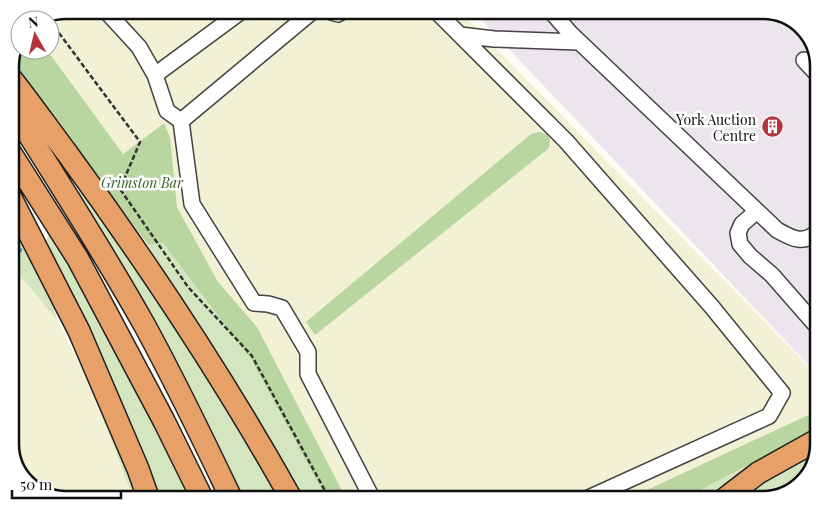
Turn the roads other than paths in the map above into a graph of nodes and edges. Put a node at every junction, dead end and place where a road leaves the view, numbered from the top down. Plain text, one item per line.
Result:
1 (113, 19) edge
2 (231, 19) edge
3 (303, 19) edge
4 (444, 19) edge
5 (558, 19) edge
6 (460, 35) junction
7 (578, 42) junction
8 (804, 60) dead end
9 (810, 66) edge
10 (155, 75) junction
11 (19, 89) edge
12 (19, 120) edge
13 (180, 121) junction
14 (19, 166) edge
15 (757, 211) junction
16 (19, 214) edge
17 (810, 238) edge
18 (810, 318) edge
19 (810, 445) edge
20 (146, 491) edge
21 (199, 491) edge
22 (228, 491) edge
23 (287, 491) edge
24 (368, 491) edge
25 (604, 491) edge
26 (735, 491) edge

1 - 10 lane
2 - 10 lane
3 - 13 lane
4 - 6 lane
5 - 7 lane
6 - 7 lane
6 - 25 lane
7 - 15 lane
8 - 9 lane
10 - 13 lane
11 - 23 highway
12 - 22 highway
13 - 24 lane
14 - 21 highway
15 - 17 lane
15 - 18 lane
16 - 20 highway
19 - 26 highway

